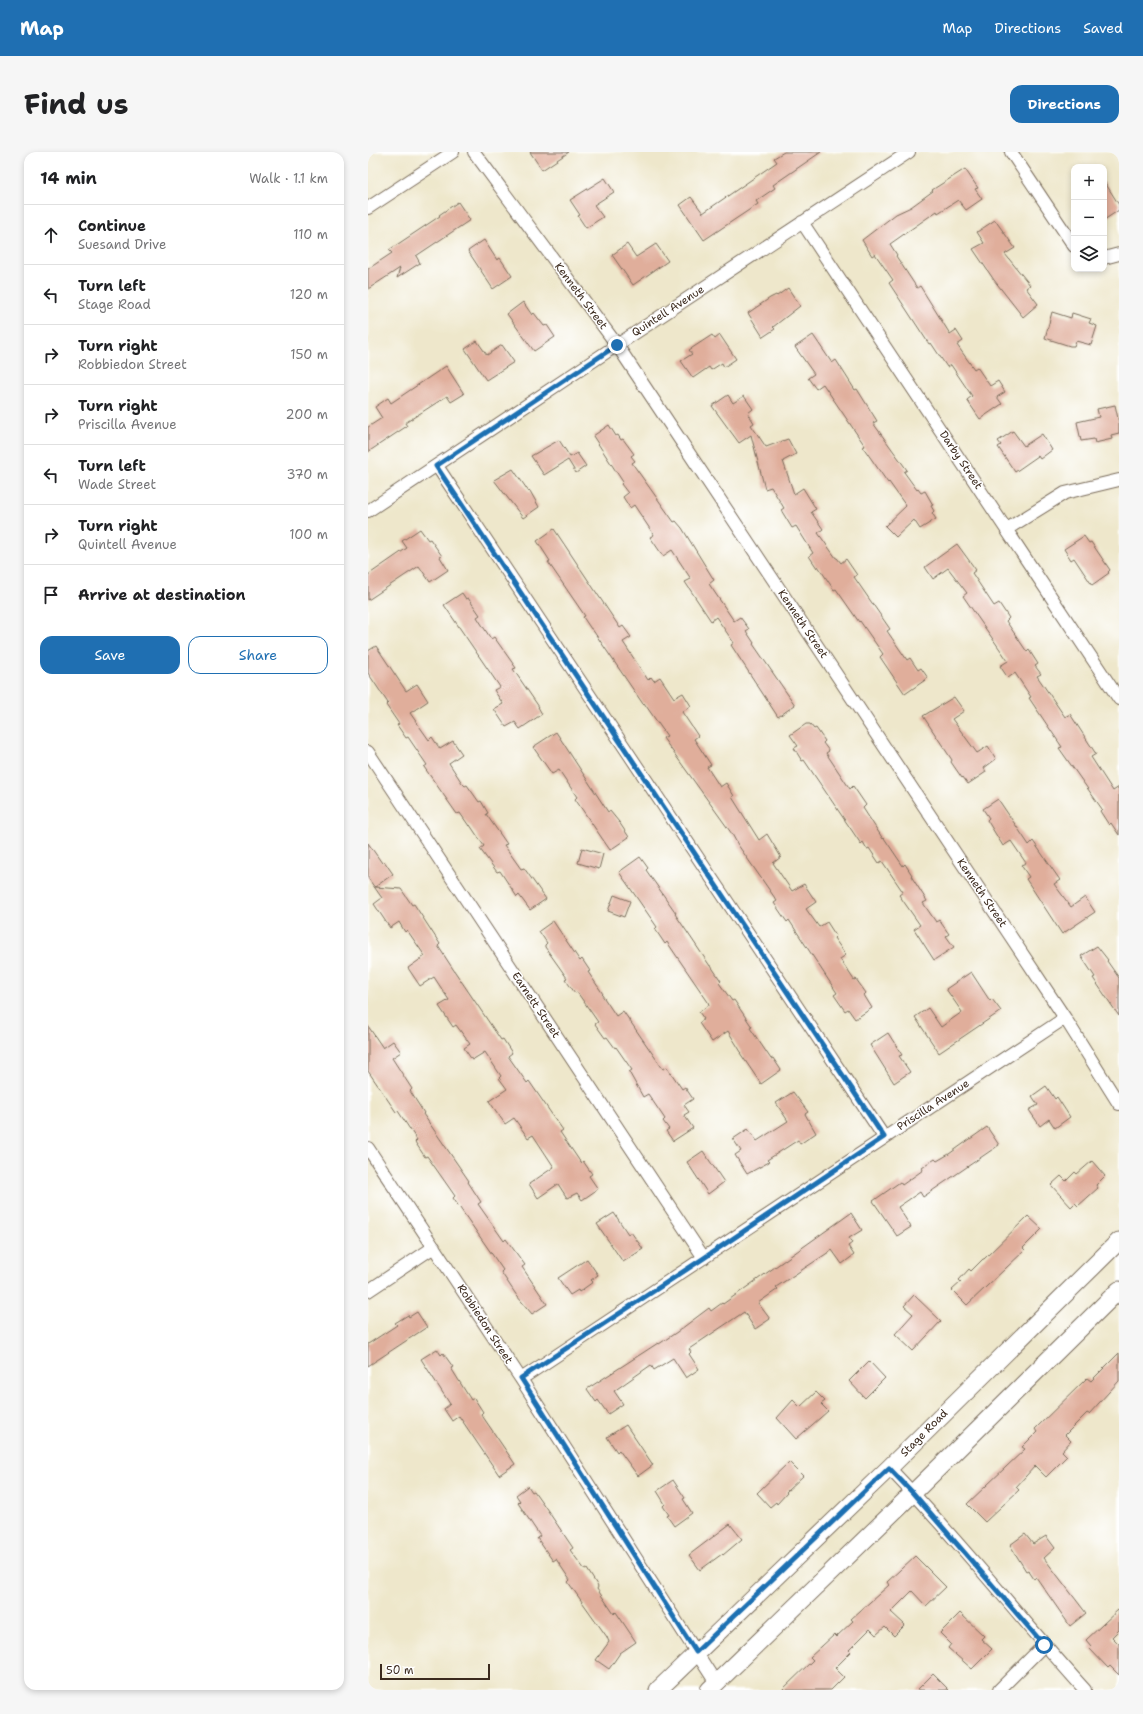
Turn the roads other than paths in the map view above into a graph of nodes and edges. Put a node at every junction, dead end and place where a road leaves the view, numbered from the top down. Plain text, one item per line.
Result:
1 (453, 152) edge
2 (474, 152) edge
3 (909, 152) edge
4 (1011, 152) edge
5 (368, 208) edge
6 (802, 222) junction
7 (1071, 242) edge
8 (1119, 254) edge
9 (1107, 257) edge
10 (617, 345) junction
11 (436, 466) junction
12 (1119, 480) edge
13 (368, 511) edge
14 (1007, 529) junction
15 (1119, 698) edge
16 (368, 752) edge
17 (1065, 1018) junction
18 (1119, 1104) edge
19 (884, 1137) junction
20 (368, 1148) edge
21 (1119, 1241) edge
22 (434, 1247) junction
23 (704, 1258) junction
24 (368, 1290) edge
25 (1119, 1290) edge
26 (521, 1378) junction
27 (889, 1468) junction
28 (913, 1493) junction
29 (1044, 1645) junction
30 (696, 1652) junction
31 (712, 1686) edge
32 (658, 1690) edge
33 (999, 1690) edge
34 (1085, 1690) edge

1 - 5 street
2 - 10 street, Kenneth Street
3 - 6 street, Quintell Avenue
4 - 7 street
6 - 10 street, Quintell Avenue
6 - 14 street, Darby Street
8 - 9 street
10 - 11 street, Quintell Avenue
10 - 17 street, Kenneth Street
11 - 13 street, Quintell Avenue
11 - 19 street
12 - 14 street
14 - 15 street, Darby Street
16 - 23 street, Earnett Street
17 - 18 street, Kenneth Street
17 - 19 street, Priscilla Avenue
19 - 23 street, Priscilla Avenue
20 - 22 street, Robbiedon Street
21 - 27 main road, Stage Road
22 - 24 street
22 - 26 street, Robbiedon Street
23 - 26 street, Priscilla Avenue
25 - 28 main road
26 - 30 street, Robbiedon Street
27 - 28 street
27 - 30 main road, Stage Road
28 - 29 street
28 - 31 main road
29 - 33 street
29 - 34 street
30 - 31 street, Robbiedon Street
30 - 32 main road, Stage Road

